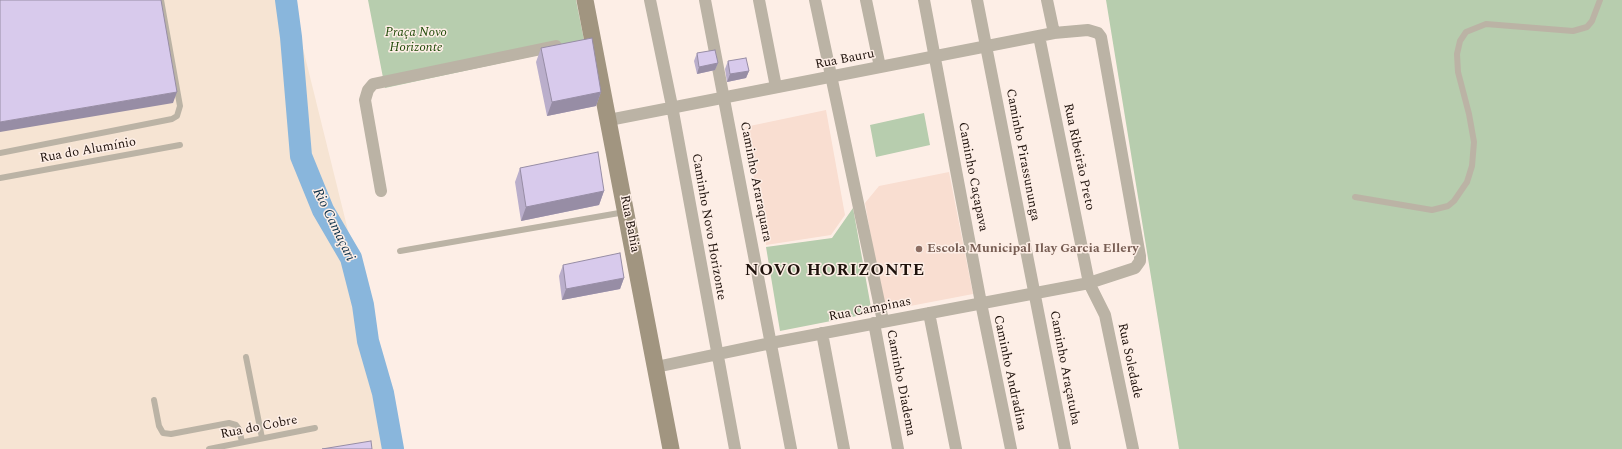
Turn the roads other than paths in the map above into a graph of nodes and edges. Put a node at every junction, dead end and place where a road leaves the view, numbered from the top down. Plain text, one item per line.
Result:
1 (162, 0) edge
2 (585, 0) edge
3 (650, 0) edge
4 (705, 0) edge
5 (759, 0) edge
6 (816, 0) edge
7 (866, 0) edge
8 (924, 0) edge
9 (977, 0) edge
10 (1047, 0) edge
11 (1600, 0) edge
12 (1088, 30) joint
13 (1054, 34) junction
14 (1039, 36) junction
15 (580, 41) junction
16 (986, 47) junction
17 (935, 56) junction
18 (880, 67) junction
19 (831, 78) junction
20 (776, 87) junction
21 (725, 97) junction
22 (672, 106) junction
23 (609, 120) junction
24 (180, 146) dead end
25 (0, 153) edge
26 (0, 178) edge
27 (380, 192) dead end
28 (1355, 197) dead end
29 (626, 212) junction
30 (400, 250) dead end
31 (1089, 283) junction
32 (1035, 293) junction
33 (981, 303) junction
34 (929, 313) junction
35 (879, 322) junction
36 (822, 333) junction
37 (771, 343) junction
38 (717, 353) junction
39 (246, 357) dead end
40 (656, 367) junction
41 (154, 400) dead end
42 (315, 428) dead end
43 (262, 438) junction
44 (242, 442) junction
45 (209, 449) edge
46 (671, 449) edge
47 (735, 449) edge
48 (791, 449) edge
49 (844, 449) edge
50 (898, 449) edge
51 (956, 449) edge
52 (1011, 449) edge
53 (1066, 449) edge
54 (1133, 449) edge

1 - 25 lane
2 - 15 street, Rua Bahia
3 - 22 street, Caminho Novo Horizonte
4 - 21 street, Caminho Araraquara
5 - 20 street
6 - 19 street, Caminho Diadema
7 - 18 street
8 - 17 street, Caminho Caçapava
9 - 16 street, Caminho Pirassununga
10 - 13 street
11 - 28 lane
12 - 13 street, Rua Bauru
12 - 31 street, Rua Campinas
13 - 14 street, Rua Bauru
14 - 16 street, Rua Bauru
14 - 31 street, Rua Ribeirão Preto
15 - 23 street, Rua Bahia
15 - 27 street
16 - 17 street, Rua Bauru
16 - 32 street, Caminho Pirassununga
17 - 18 street, Rua Bauru
17 - 33 street, Caminho Caçapava
18 - 19 street, Rua Bauru
19 - 20 street, Rua Bauru
19 - 35 street, Caminho Diadema
20 - 21 street, Rua Bauru
21 - 22 street, Rua Bauru
21 - 37 street, Caminho Araraquara
22 - 23 street, Rua Bauru
22 - 38 street, Caminho Novo Horizonte
23 - 29 street, Rua Bahia
24 - 26 lane, Rua do Alumínio
29 - 30 lane
29 - 40 street, Rua Bahia
31 - 32 street, Rua Campinas
31 - 54 street, Rua Soledade
32 - 33 street, Rua Campinas
32 - 53 street, Caminho Araçatuba
33 - 34 street, Rua Campinas
33 - 52 street, Caminho Andradina
34 - 35 street, Rua Campinas
34 - 51 street
35 - 36 street, Rua Campinas
35 - 50 street, Caminho Diadema
36 - 37 street, Rua Campinas
36 - 49 street
37 - 38 street, Rua Campinas
37 - 48 street, Caminho Araraquara
38 - 40 street, Rua Campinas
38 - 47 street, Caminho Novo Horizonte
39 - 43 lane
40 - 46 street, Rua Bahia
41 - 44 lane
42 - 43 lane, Rua do Cobre
43 - 44 lane, Rua do Cobre
44 - 45 lane, Rua do Cobre

